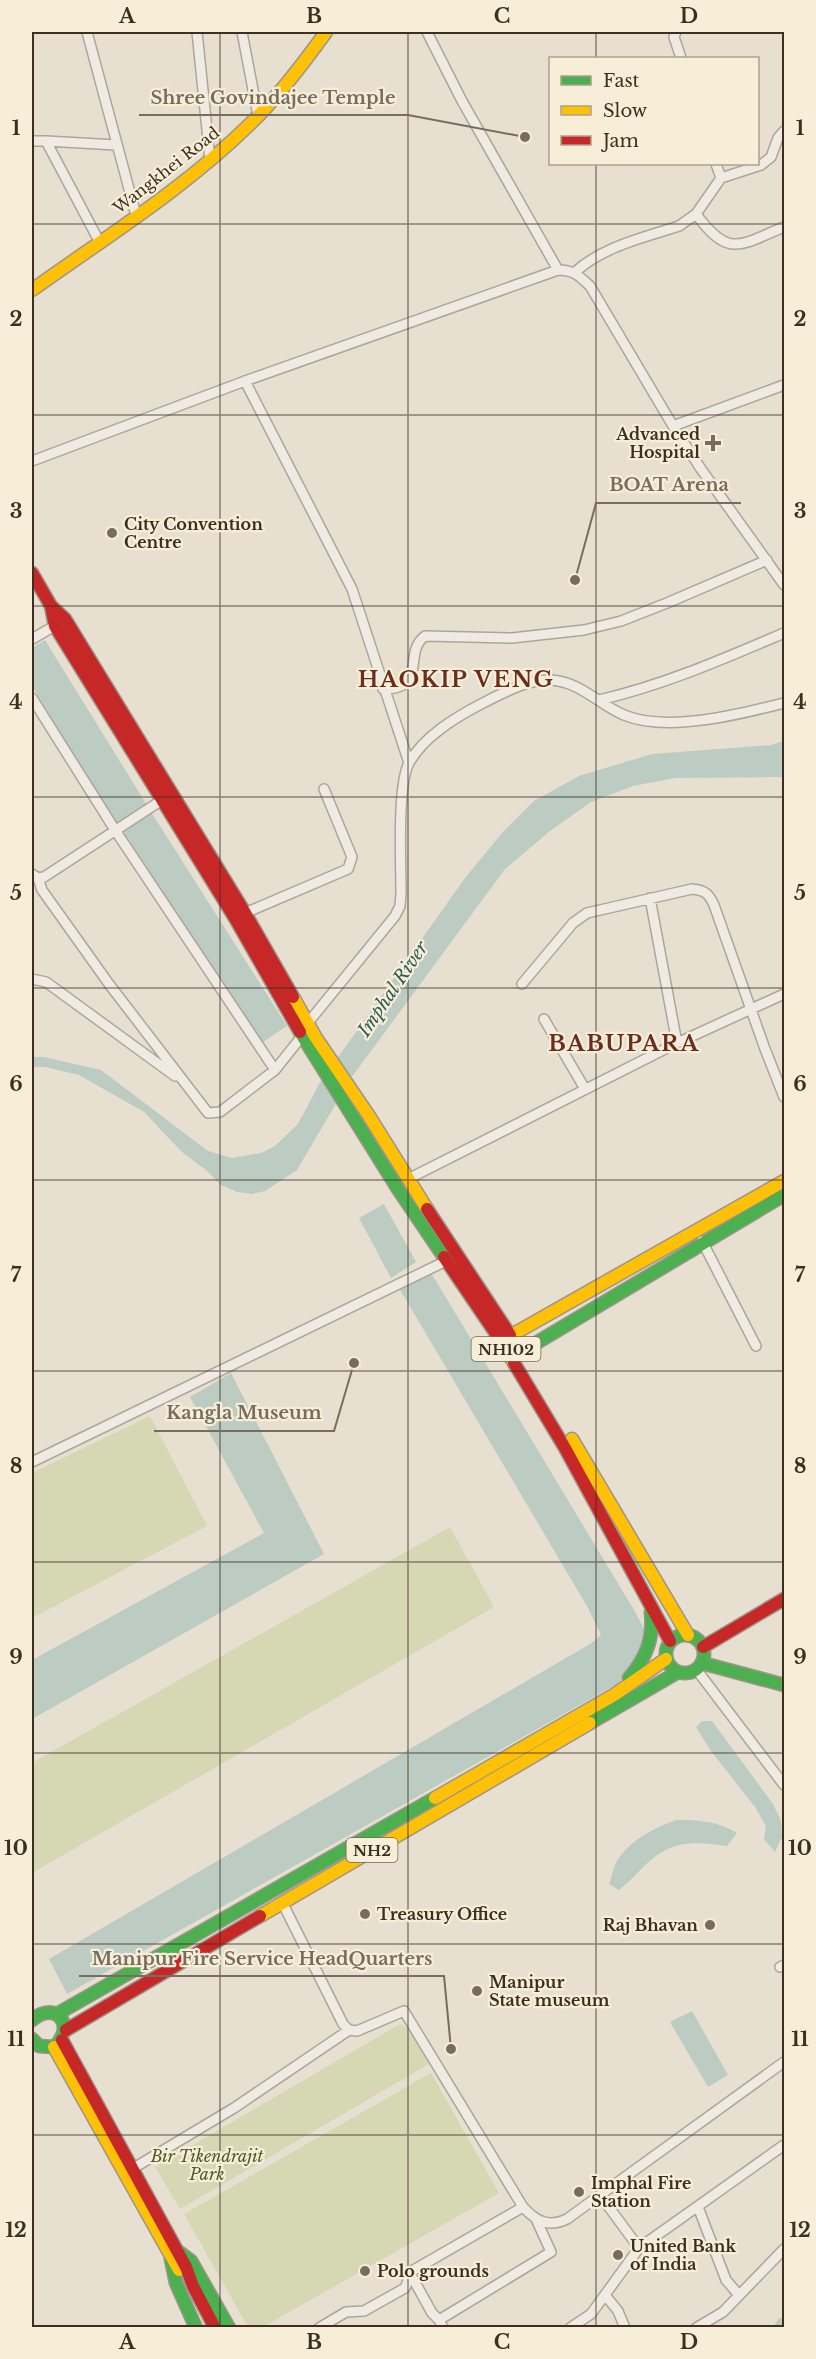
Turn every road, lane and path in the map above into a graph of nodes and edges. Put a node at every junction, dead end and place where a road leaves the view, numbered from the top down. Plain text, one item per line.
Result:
1 (87, 32) edge
2 (197, 32) edge
3 (242, 32) edge
4 (326, 32) edge
5 (426, 32) edge
6 (676, 32) edge
7 (681, 57) edge
8 (258, 116) junction
9 (784, 131) edge
10 (32, 141) edge
11 (46, 141) junction
12 (116, 145) junction
13 (210, 159) junction
14 (716, 165) edge
15 (758, 165) edge
16 (759, 165) edge
17 (720, 178) junction
18 (696, 214) junction
19 (136, 215) junction
20 (784, 227) edge
21 (99, 241) junction
22 (558, 270) junction
23 (575, 272) junction
24 (32, 290) edge
25 (245, 381) junction
26 (784, 385) edge
27 (673, 426) junction
28 (32, 461) edge
29 (767, 560) junction
30 (32, 573) edge
31 (784, 585) edge
32 (60, 622) junction
33 (784, 633) edge
34 (32, 639) edge
35 (383, 689) junction
36 (32, 698) edge
37 (599, 700) junction
38 (784, 703) edge
39 (409, 763) junction
40 (324, 789) dead end
41 (162, 800) junction
42 (115, 830) junction
43 (35, 876) edge
44 (650, 898) junction
45 (245, 913) junction
46 (32, 979) edge
47 (522, 984) dead end
48 (784, 994) edge
49 (751, 1009) junction
50 (544, 1019) dead end
51 (308, 1036) junction
52 (677, 1043) junction
53 (275, 1070) junction
54 (184, 1083) junction
55 (585, 1089) junction
56 (784, 1097) edge
57 (408, 1179) junction
58 (784, 1181) edge
59 (784, 1196) edge
60 (696, 1231) junction
61 (703, 1244) junction
62 (446, 1261) junction
63 (618, 1274) junction
64 (626, 1288) junction
65 (505, 1338) junction
66 (756, 1346) dead end
67 (516, 1355) junction
68 (32, 1462) edge
69 (784, 1599) edge
70 (650, 1604) junction
71 (688, 1635) junction
72 (670, 1641) junction
73 (701, 1658) junction
74 (666, 1659) junction
75 (678, 1672) junction
76 (784, 1673) edge
77 (784, 1684) edge
78 (614, 1695) junction
79 (784, 1785) edge
80 (282, 1902) junction
81 (57, 2014) junction
82 (32, 2020) edge
83 (349, 2030) junction
84 (61, 2039) junction
85 (32, 2042) edge
86 (784, 2062) edge
87 (97, 2115) junction
88 (784, 2145) edge
89 (132, 2169) junction
90 (600, 2195) junction
91 (523, 2207) junction
92 (698, 2207) junction
93 (536, 2219) junction
94 (639, 2248) junction
95 (784, 2249) edge
96 (175, 2255) junction
97 (411, 2275) junction
98 (605, 2295) junction
99 (739, 2295) junction
100 (441, 2324) edge
101 (193, 2327) edge
102 (215, 2328) edge
103 (229, 2328) edge
104 (319, 2328) edge
105 (570, 2328) edge
106 (625, 2328) edge
107 (696, 2328) edge

1 - 12 street
2 - 13 street
3 - 8 street
4 - 8 main road, Wangkhei Road
5 - 22 street
6 - 7 street
8 - 13 main road, Wangkhei Road
9 - 16 street
10 - 11 street
11 - 12 street
11 - 21 street
12 - 19 street
13 - 19 main road, Wangkhei Road
14 - 17 street
15 - 17 street
17 - 18 street
18 - 20 street
18 - 23 street
19 - 21 main road, Wangkhei Road
21 - 24 main road, Wangkhei Road
22 - 23 street
22 - 25 street
23 - 27 street
25 - 28 street
25 - 35 street
26 - 27 street
27 - 29 street
29 - 31 street
29 - 35 street
30 - 32 main road
32 - 34 street
32 - 41 main road
32 - 45 main road
33 - 37 street
35 - 39 street
36 - 42 street
37 - 38 street
37 - 39 street
39 - 51 street
40 - 45 street
41 - 42 street
41 - 51 main road
42 - 43 street
42 - 53 street
43 - 54 street
44 - 47 street
44 - 49 street
44 - 52 street
45 - 51 main road
46 - 54 street
48 - 49 street
49 - 52 street
49 - 56 street
50 - 55 street
51 - 53 street
51 - 57 main road
51 - 62 main road
52 - 55 street
53 - 54 street
55 - 57 street
57 - 65 main road
58 - 60 main road, NH102
59 - 61 main road, NH102
60 - 61 street
60 - 63 main road, NH102
61 - 64 main road, NH102
61 - 66 street
62 - 65 main road
62 - 68 street
63 - 64 main road
63 - 65 main road, NH102
64 - 67 main road, NH102
65 - 67 main road, NH102
67 - 70 main road, NH102
67 - 71 main road, NH102
69 - 73 main road
70 - 72 main road, NH102
70 - 78 main road
71 - 72 main road
71 - 73 main road, NH2
72 - 74 main road
73 - 75 main road, NH2
73 - 76 main road, NH2
73 - 77 main road, NH2
73 - 79 street
74 - 75 main road
74 - 78 main road, NH2
75 - 80 main road, NH2
78 - 81 main road, NH2
80 - 83 street
80 - 84 main road, NH2
81 - 82 main road, NH2
81 - 84 main road
83 - 89 street
83 - 91 street
84 - 85 main road
84 - 87 main road
86 - 90 street
87 - 89 main road
87 - 96 main road
88 - 92 street
89 - 96 main road
90 - 93 street
90 - 94 street
91 - 93 street
91 - 97 street
92 - 94 street
92 - 99 street
93 - 100 street
94 - 98 street
95 - 99 street
96 - 101 main road
96 - 102 main road
96 - 103 main road
97 - 100 street
97 - 104 street
98 - 105 street
98 - 106 street
99 - 107 street

